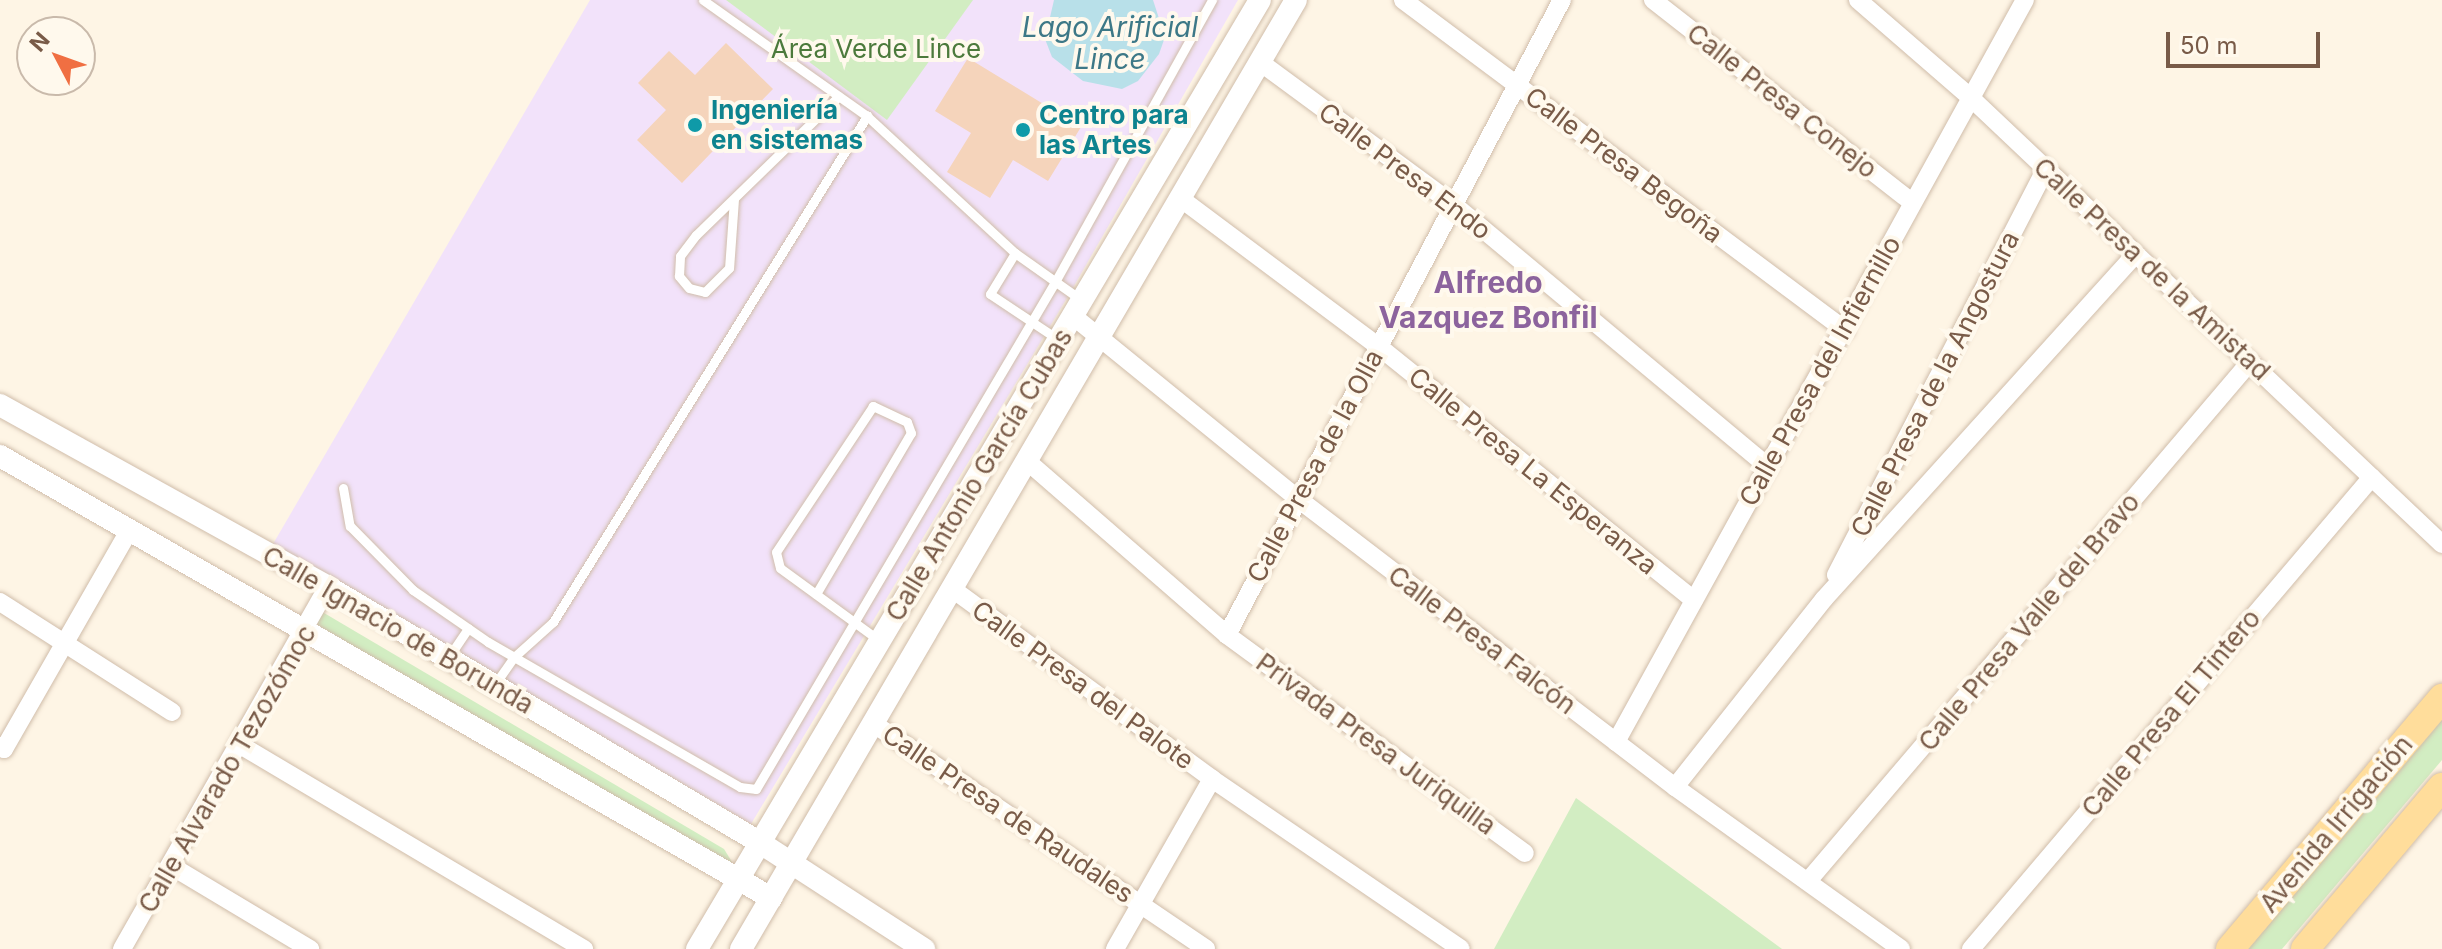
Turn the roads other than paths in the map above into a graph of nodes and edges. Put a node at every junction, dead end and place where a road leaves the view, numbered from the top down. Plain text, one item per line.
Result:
1 (703, 0) edge
2 (1212, 0) edge
3 (1260, 0) edge
4 (1296, 0) edge
5 (1403, 0) edge
6 (1562, 0) edge
7 (1653, 0) edge
8 (1858, 0) edge
9 (2025, 0) edge
10 (1260, 62) junction
11 (1517, 85) junction
12 (839, 96) junction
13 (1970, 97) junction
14 (867, 116) junction
15 (2046, 168) junction
16 (1180, 198) junction
17 (734, 199) junction
18 (1912, 202) junction
19 (1454, 205) junction
20 (1015, 253) junction
21 (2136, 254) junction
22 (1055, 282) junction
23 (1078, 309) junction
24 (1031, 321) junction
25 (1845, 330) junction
26 (1103, 337) junction
27 (1059, 340) junction
28 (1378, 346) junction
29 (2250, 362) junction
30 (0, 405) edge
31 (0, 456) edge
32 (1027, 461) junction
33 (1768, 467) junction
34 (2372, 477) junction
35 (343, 488) dead end
36 (1297, 498) junction
37 (129, 531) junction
38 (2442, 544) edge
39 (328, 587) junction
40 (954, 590) junction
41 (816, 594) junction
42 (1824, 599) junction
43 (1694, 600) junction
44 (0, 602) edge
45 (854, 621) junction
46 (468, 628) junction
47 (305, 634) junction
48 (1227, 635) junction
49 (881, 641) junction
50 (65, 643) junction
51 (514, 657) junction
52 (448, 658) junction
53 (494, 686) junction
54 (2442, 698) edge
55 (172, 712) dead end
56 (874, 724) junction
57 (1616, 742) junction
58 (242, 746) junction
59 (2, 748) edge
60 (1212, 779) junction
61 (1675, 787) junction
62 (2442, 787) edge
63 (759, 842) junction
64 (1525, 853) dead end
65 (791, 864) junction
66 (173, 867) junction
67 (738, 880) junction
68 (1808, 881) junction
69 (771, 898) junction
70 (1141, 905) junction
71 (122, 949) edge
72 (310, 949) edge
73 (584, 949) edge
74 (697, 949) edge
75 (741, 949) edge
76 (924, 949) edge
77 (1115, 949) edge
78 (1206, 949) edge
79 (1461, 949) edge
80 (1901, 949) edge
81 (1971, 949) edge
82 (2230, 949) edge
83 (2305, 949) edge

1 - 12 lane
2 - 22 lane
3 - 23 street, Calle Antonio García Cubas
4 - 10 street, Calle Antonio García Cubas
5 - 11 street, Calle Presa Begoña
6 - 11 street, Calle Presa de la Olla
7 - 18 street, Calle Presa Conejo
8 - 13 street, Calle Presa de la Amistad
9 - 13 street, Calle Presa del Infiernillo
10 - 16 street, Calle Antonio García Cubas
10 - 19 street, Calle Presa Endo
11 - 19 street, Calle Presa de la Olla
11 - 25 street, Calle Presa Begoña
12 - 14 lane
12 - 17 lane
13 - 15 street, Calle Presa de la Amistad
13 - 18 street, Calle Presa del Infiernillo
14 - 20 lane
14 - 51 lane
15 - 21 street, Calle Presa de la Amistad
15 - 42 street, Calle Presa de la Angostura
16 - 26 street, Calle Antonio García Cubas
16 - 28 street, Calle Presa La Esperanza
17 - 17 lane
18 - 25 street, Calle Presa del Infiernillo
19 - 28 street, Calle Presa de la Olla
19 - 33 street, Calle Presa Endo
20 - 22 lane
20 - 24 lane
21 - 29 street, Calle Presa de la Amistad
21 - 42 street, Calle Presa de la Angostura
22 - 23 lane
22 - 24 lane
23 - 26 street, Calle Presa Falcón
23 - 27 street, Calle Antonio García Cubas
24 - 27 lane
24 - 45 lane
25 - 33 street, Calle Presa del Infiernillo
26 - 32 street, Calle Antonio García Cubas
26 - 36 street, Calle Presa Falcón
27 - 49 street, Calle Antonio García Cubas
28 - 36 street, Calle Presa de la Olla
28 - 43 street, Calle Presa La Esperanza
29 - 34 street, Calle Presa de la Amistad
29 - 68 street, Calle Presa Valle del Bravo
30 - 39 street, Calle Ignacio de Borunda
31 - 37 street, Calle Ignacio de Borunda
32 - 40 street, Calle Antonio García Cubas
32 - 48 street, Privada Presa Juriquilla
33 - 43 street, Calle Presa del Infiernillo
34 - 38 street, Calle Presa de la Amistad
34 - 81 street, Calle Presa El Tintero
35 - 46 lane
36 - 48 street, Calle Presa de la Olla
36 - 57 street, Calle Presa Falcón
37 - 47 street, Calle Ignacio de Borunda
37 - 50 street
39 - 47 street, Calle Alvarado Tezozómoc
39 - 52 street, Calle Ignacio de Borunda
40 - 56 street, Calle Antonio García Cubas
40 - 60 street, Calle Presa del Palote
41 - 41 lane
41 - 45 lane
42 - 61 street, Calle Presa de la Angostura
43 - 57 street, Calle Presa del Infiernillo
44 - 50 street
45 - 49 lane
45 - 51 lane
46 - 51 lane
46 - 52 lane
47 - 58 street, Calle Alvarado Tezozómoc
47 - 67 street, Calle Ignacio de Borunda
48 - 64 street, Privada Presa Juriquilla
49 - 63 street, Calle Antonio García Cubas
50 - 55 street
50 - 59 street
51 - 53 lane
52 - 53 street, Calle Ignacio de Borunda
53 - 63 street, Calle Ignacio de Borunda
54 - 82 main road, Avenida Irrigación
56 - 65 street, Calle Antonio García Cubas
56 - 70 street, Calle Presa de Raudales
57 - 61 street, Calle Presa Falcón
58 - 66 street, Calle Alvarado Tezozómoc
58 - 73 street
60 - 70 street
60 - 79 street, Calle Presa del Palote
61 - 68 street, Calle Presa Falcón
62 - 83 main road
63 - 65 street, Calle Ignacio de Borunda
63 - 67 street, Calle Antonio García Cubas
65 - 69 street, Calle Antonio García Cubas
65 - 76 street, Calle Ignacio de Borunda
66 - 71 street, Calle Alvarado Tezozómoc
66 - 72 street
67 - 69 street, Calle Ignacio de Borunda
67 - 74 street, Calle Antonio García Cubas
68 - 80 street, Calle Presa Falcón
69 - 75 street, Calle Antonio García Cubas
70 - 77 street
70 - 78 street, Calle Presa de Raudales

